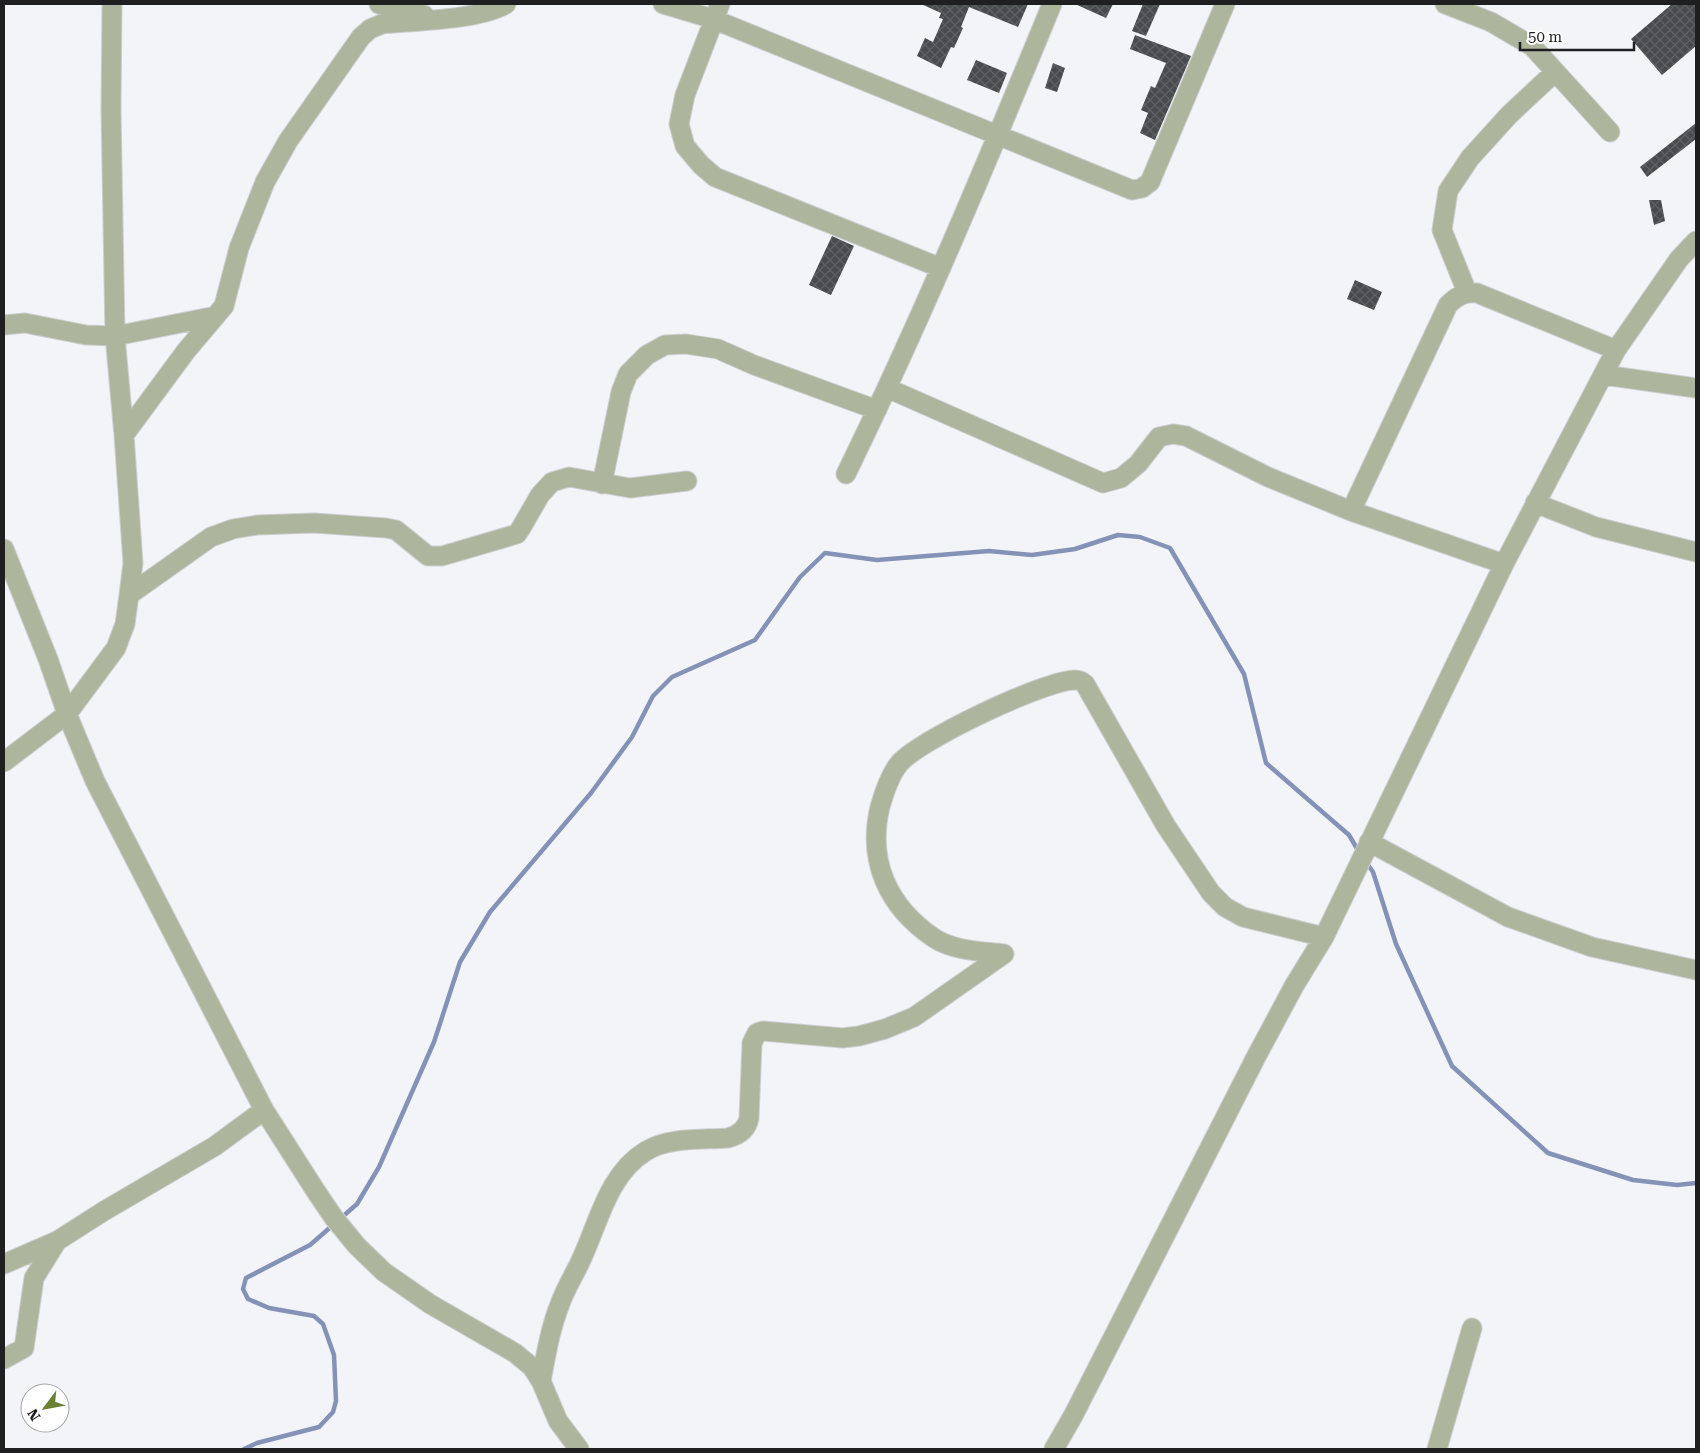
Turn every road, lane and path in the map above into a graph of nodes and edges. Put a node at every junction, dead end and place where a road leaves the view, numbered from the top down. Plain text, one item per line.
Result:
1 (112, 4) edge
2 (379, 4) edge
3 (506, 4) edge
4 (663, 4) edge
5 (1052, 4) edge
6 (1225, 4) edge
7 (1445, 4) edge
8 (717, 11) edge
9 (439, 19) junction
10 (1556, 72) junction
11 (1610, 132) dead end
12 (999, 134) junction
13 (1696, 241) edge
14 (941, 268) junction
15 (1467, 292) junction
16 (216, 316) junction
17 (4, 325) edge
18 (115, 336) junction
19 (1616, 350) junction
20 (1604, 375) junction
21 (887, 388) junction
22 (1696, 388) edge
23 (877, 410) junction
24 (124, 435) junction
25 (846, 474) dead end
26 (687, 481) dead end
27 (602, 484) junction
28 (1535, 503) junction
29 (1351, 511) junction
30 (4, 549) edge
31 (1696, 552) edge
32 (1504, 564) junction
33 (8, 573) edge
34 (129, 595) junction
35 (67, 714) junction
36 (4, 762) edge
37 (1369, 842) junction
38 (1324, 937) junction
39 (1696, 969) edge
40 (264, 1110) junction
41 (57, 1241) junction
42 (4, 1264) edge
43 (1472, 1328) dead end
44 (4, 1359) edge
45 (541, 1381) junction
46 (579, 1449) edge
47 (1054, 1449) edge
48 (1437, 1449) edge

1 - 18 street
2 - 9 street
3 - 9 street
4 - 8 street
5 - 12 street
6 - 12 street
7 - 10 street
8 - 12 street
8 - 14 street
9 - 16 street
10 - 11 street
10 - 15 street
12 - 14 street
13 - 19 street
14 - 21 street
15 - 19 street
15 - 29 street
16 - 18 street
16 - 24 street
17 - 18 street
18 - 24 street
19 - 20 street
20 - 22 street
20 - 28 street
21 - 23 street
21 - 29 street
23 - 25 street
23 - 27 street
24 - 34 street
26 - 27 street
27 - 34 street
28 - 31 street
28 - 32 street
29 - 32 street
30 - 33 street
32 - 37 street
33 - 35 street
34 - 35 street
35 - 36 street
35 - 40 street
37 - 38 street
37 - 39 street
38 - 45 street
38 - 47 street
40 - 41 street
40 - 45 street
41 - 42 street
41 - 44 street
43 - 48 street
45 - 46 street

